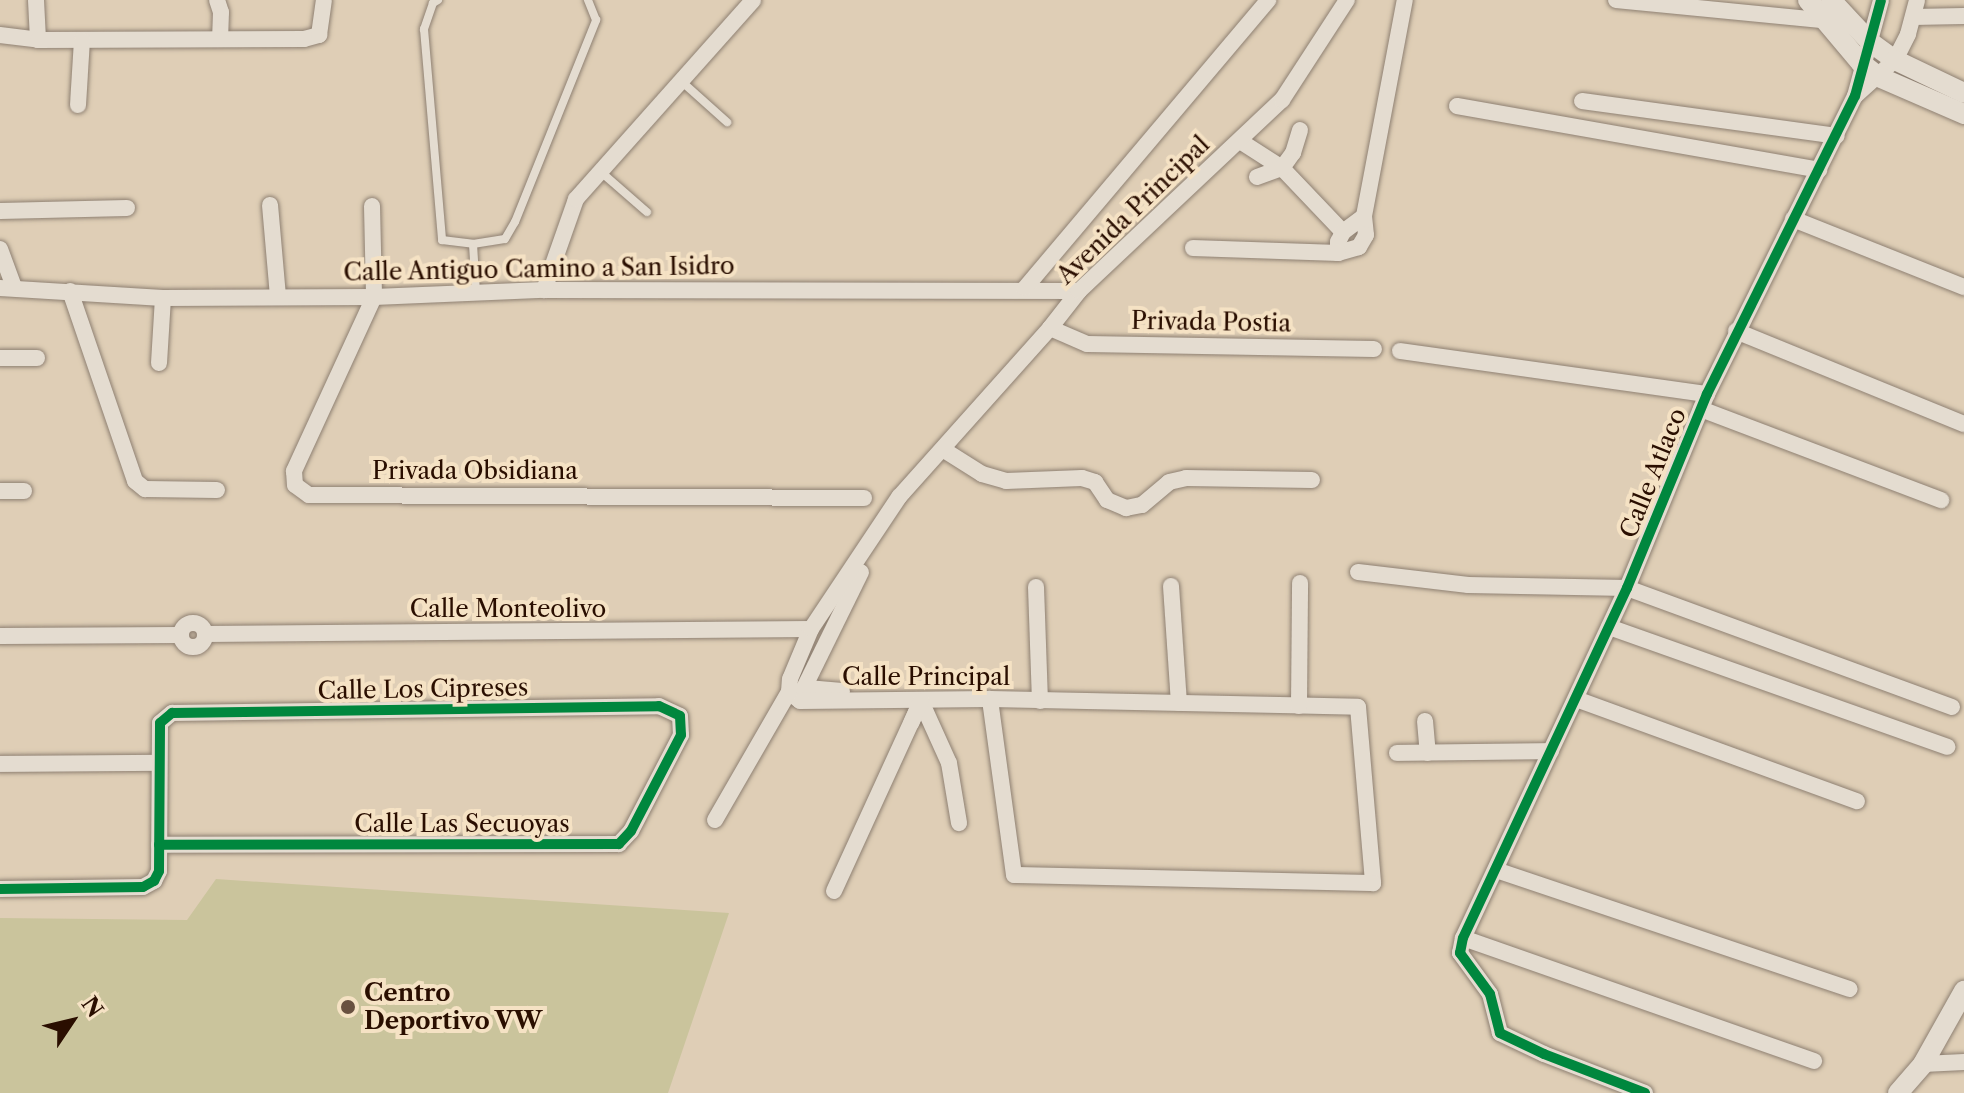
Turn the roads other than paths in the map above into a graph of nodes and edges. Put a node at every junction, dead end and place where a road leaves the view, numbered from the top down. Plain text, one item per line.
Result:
1 (36, 0) edge
2 (217, 0) edge
3 (324, 0) edge
4 (438, 0) edge
5 (588, 0) edge
6 (753, 0) edge
7 (1268, 0) edge
8 (1347, 0) edge
9 (1405, 0) edge
10 (1616, 0) edge
11 (1808, 0) edge
12 (1881, 0) edge
13 (1917, 0) edge
14 (1830, 10) edge
15 (1964, 16) edge
16 (1913, 17) junction
17 (0, 35) edge
18 (220, 37) junction
19 (38, 40) junction
20 (82, 40) junction
21 (1870, 42) junction
22 (1895, 60) junction
23 (1861, 63) junction
24 (1879, 77) junction
25 (681, 81) junction
26 (1964, 93) edge
27 (1855, 96) junction
28 (1582, 101) dead end
29 (78, 105) dead end
30 (1457, 106) dead end
31 (1964, 114) edge
32 (727, 122) dead end
33 (1300, 130) dead end
34 (1837, 136) junction
35 (1240, 141) junction
36 (1274, 165) junction
37 (1819, 170) junction
38 (600, 172) junction
39 (1257, 177) dead end
40 (270, 205) dead end
41 (372, 206) dead end
42 (127, 208) dead end
43 (0, 211) edge
44 (647, 212) dead end
45 (1364, 216) junction
46 (1793, 219) junction
47 (1343, 232) junction
48 (473, 244) junction
49 (1193, 248) dead end
50 (0, 249) edge
51 (1338, 253) junction
52 (1964, 287) edge
53 (7, 288) edge
54 (1025, 288) junction
55 (544, 290) junction
56 (70, 291) junction
57 (1079, 291) junction
58 (476, 293) junction
59 (278, 297) junction
60 (374, 297) junction
61 (163, 298) junction
62 (1050, 328) junction
63 (1736, 331) junction
64 (1374, 349) dead end
65 (1400, 351) dead end
66 (0, 358) edge
67 (37, 358) dead end
68 (159, 363) dead end
69 (1704, 402) junction
70 (1964, 424) edge
71 (944, 450) junction
72 (1312, 480) dead end
73 (217, 490) dead end
74 (0, 491) edge
75 (24, 491) dead end
76 (864, 498) dead end
77 (1941, 500) dead end
78 (861, 572) dead end
79 (1358, 572) dead end
80 (1300, 583) dead end
81 (1171, 586) dead end
82 (1036, 587) dead end
83 (1627, 588) junction
84 (1609, 627) junction
85 (811, 629) junction
86 (0, 636) edge
87 (789, 692) junction
88 (1040, 697) junction
89 (990, 699) junction
90 (1576, 699) junction
91 (921, 701) junction
92 (1179, 703) junction
93 (1299, 706) junction
94 (1952, 707) dead end
95 (680, 716) joint
96 (1425, 721) dead end
97 (911, 723) dead end
98 (1947, 747) dead end
99 (1551, 751) junction
100 (1397, 753) dead end
101 (1428, 753) junction
102 (159, 763) junction
103 (0, 764) edge
104 (1857, 801) dead end
105 (715, 820) dead end
106 (959, 823) dead end
107 (159, 845) junction
108 (1496, 870) junction
109 (0, 889) edge
110 (834, 891) dead end
111 (1463, 938) junction
112 (1849, 989) dead end
113 (1964, 991) edge
114 (1814, 1061) dead end
115 (1964, 1062) edge
116 (1923, 1064) junction
117 (1645, 1093) edge
118 (1898, 1093) edge

1 - 19 street
2 - 18 street
3 - 18 street
4 - 48 lane
5 - 48 lane
6 - 25 street
7 - 54 street
8 - 35 street, Avenida Principal
9 - 45 street
10 - 14 street
11 - 14 street
12 - 21 street, Calle Atlaco
13 - 16 street, Calle Atlaco
14 - 21 street
14 - 23 street
15 - 16 street
16 - 22 street, Calle Atlaco
17 - 19 street
18 - 20 street
19 - 20 street
20 - 29 street
21 - 22 street
21 - 23 street, Calle Atlaco
22 - 24 street, Calle Atlaco
22 - 26 street
23 - 24 street
23 - 27 street, Calle Atlaco
24 - 27 street, Calle Atlaco
24 - 31 street
25 - 32 lane
25 - 38 street
27 - 34 street, Calle Atlaco
28 - 34 street
30 - 37 street
33 - 36 street
34 - 37 street, Calle Atlaco
35 - 36 street
35 - 57 street, Avenida Principal
36 - 39 street
36 - 47 street
37 - 46 street, Calle Atlaco
38 - 44 lane
38 - 55 street
40 - 59 street
41 - 60 street
42 - 43 street
45 - 47 street
45 - 51 street
46 - 52 street
46 - 63 street, Calle Atlaco
47 - 51 street
48 - 58 lane
49 - 51 street
50 - 53 street
53 - 56 street, Calle Antiguo Camino a San Isidro
54 - 55 street, Calle Antiguo Camino a San Isidro
54 - 57 street, Calle Antiguo Camino a San Isidro
55 - 58 street, Calle Antiguo Camino a San Isidro
56 - 61 street, Calle Antiguo Camino a San Isidro
56 - 73 street
57 - 62 street, Avenida Principal
58 - 60 street, Calle Antiguo Camino a San Isidro
59 - 60 street, Calle Antiguo Camino a San Isidro
59 - 61 street, Calle Antiguo Camino a San Isidro
60 - 76 street, Privada Obsidiana
61 - 68 street
62 - 64 street, Privada Postia
62 - 71 street, Avenida Principal
63 - 69 street, Calle Atlaco
63 - 70 street
65 - 69 street
66 - 67 street
69 - 77 street
69 - 83 street, Calle Atlaco
71 - 72 street
71 - 85 street
74 - 75 street
78 - 88 street
79 - 83 street
80 - 93 street
81 - 92 street
82 - 88 street
83 - 84 street, Calle Atlaco
83 - 94 street
84 - 90 street, Calle Atlaco
84 - 98 street
85 - 86 street, Calle Monteolivo
85 - 87 street
87 - 91 street, Calle Principal
87 - 105 street
88 - 89 street, Calle Principal
88 - 92 street, Calle Principal
89 - 91 street, Calle Principal
89 - 93 street, Calle Principal
90 - 99 street, Calle Atlaco
90 - 104 street
91 - 97 street
91 - 106 street
91 - 110 street
92 - 93 street, Calle Principal
95 - 102 street, Calle Los Cipreses
95 - 107 street, Calle Las Secuoyas
96 - 101 street
99 - 101 street
99 - 108 street, Calle Atlaco
100 - 101 street
102 - 103 street
102 - 107 street
107 - 109 street
108 - 111 street, Calle Atlaco
108 - 112 street
111 - 114 street
111 - 117 street, Calle Atlaco
113 - 116 street
115 - 116 street
116 - 118 street

